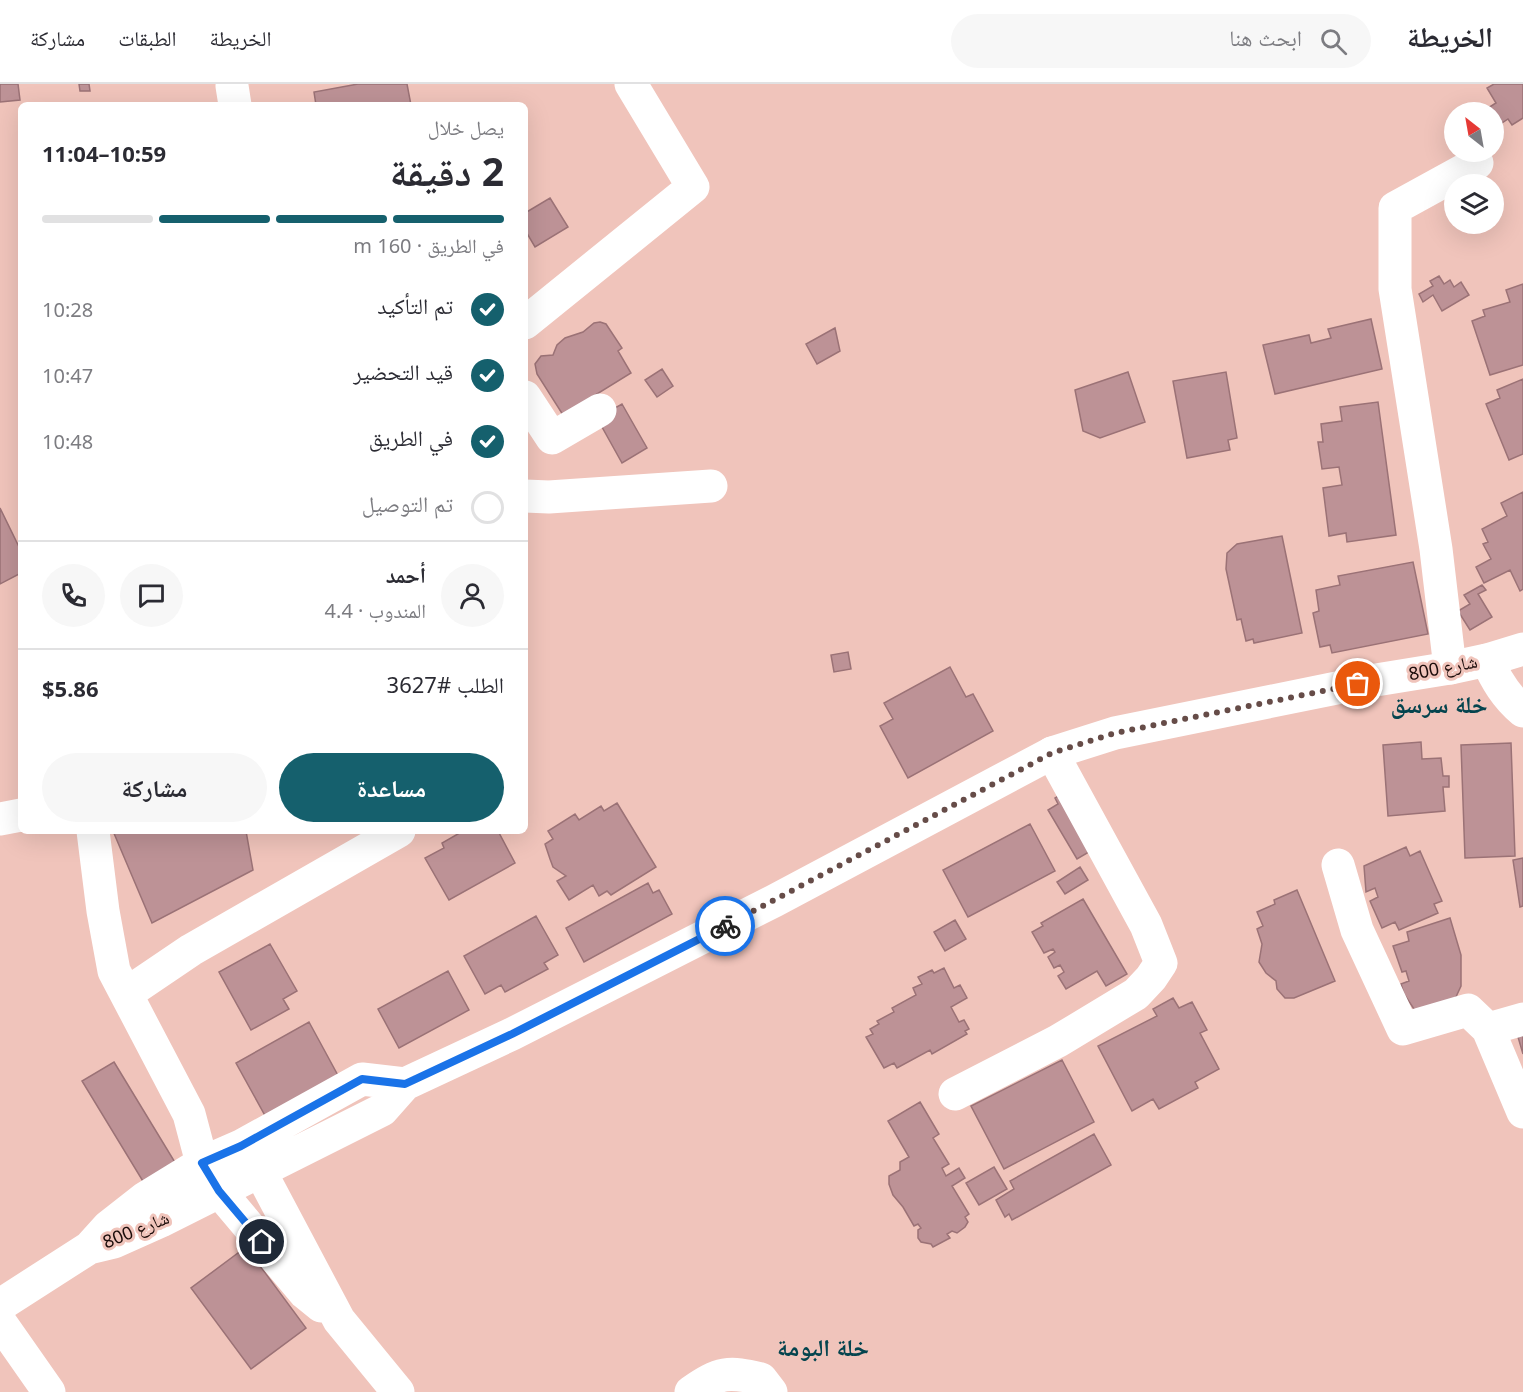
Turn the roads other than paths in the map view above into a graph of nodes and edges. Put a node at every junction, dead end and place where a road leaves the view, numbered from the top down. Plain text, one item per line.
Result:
1 (631, 84) edge
2 (1477, 163) dead end
3 (528, 321) edge
4 (528, 402) edge
5 (600, 410) dead end
6 (711, 486) dead end
7 (528, 496) edge
8 (1523, 649) edge
9 (1487, 660) junction
10 (1450, 668) junction
11 (1523, 711) edge
12 (1052, 753) junction
13 (18, 816) edge
14 (0, 819) edge
15 (93, 834) edge
16 (394, 834) edge
17 (1338, 865) dead end
18 (126, 994) junction
19 (1523, 1019) edge
20 (1488, 1029) junction
21 (405, 1084) junction
22 (955, 1094) dead end
23 (1523, 1112) edge
24 (189, 1114) junction
25 (241, 1146) junction
26 (202, 1163) junction
27 (261, 1173) junction
28 (219, 1191) junction
29 (88, 1248) junction
30 (0, 1305) edge
31 (339, 1320) junction
32 (0, 1322) edge
33 (49, 1392) edge
34 (398, 1392) edge
35 (691, 1392) edge
36 (771, 1392) edge

1 - 3 street
2 - 10 street
4 - 5 street
6 - 7 street
8 - 9 street, شارع 800
9 - 10 street, شارع 800
9 - 11 street
10 - 12 street, شارع 800
12 - 21 street, شارع 800
12 - 22 street
13 - 14 street
15 - 18 street
16 - 18 street
17 - 20 street
18 - 24 street
19 - 20 street
20 - 23 street
21 - 25 street, شارع 800
21 - 27 street, شارع 800
24 - 25 street
24 - 26 street
25 - 26 street, شارع 800
25 - 27 street
26 - 28 street
26 - 29 street, شارع 800
27 - 28 street, شارع 800
27 - 31 street
28 - 29 street, شارع 800
28 - 31 street
29 - 30 street
31 - 34 street
32 - 33 street
35 - 36 street

